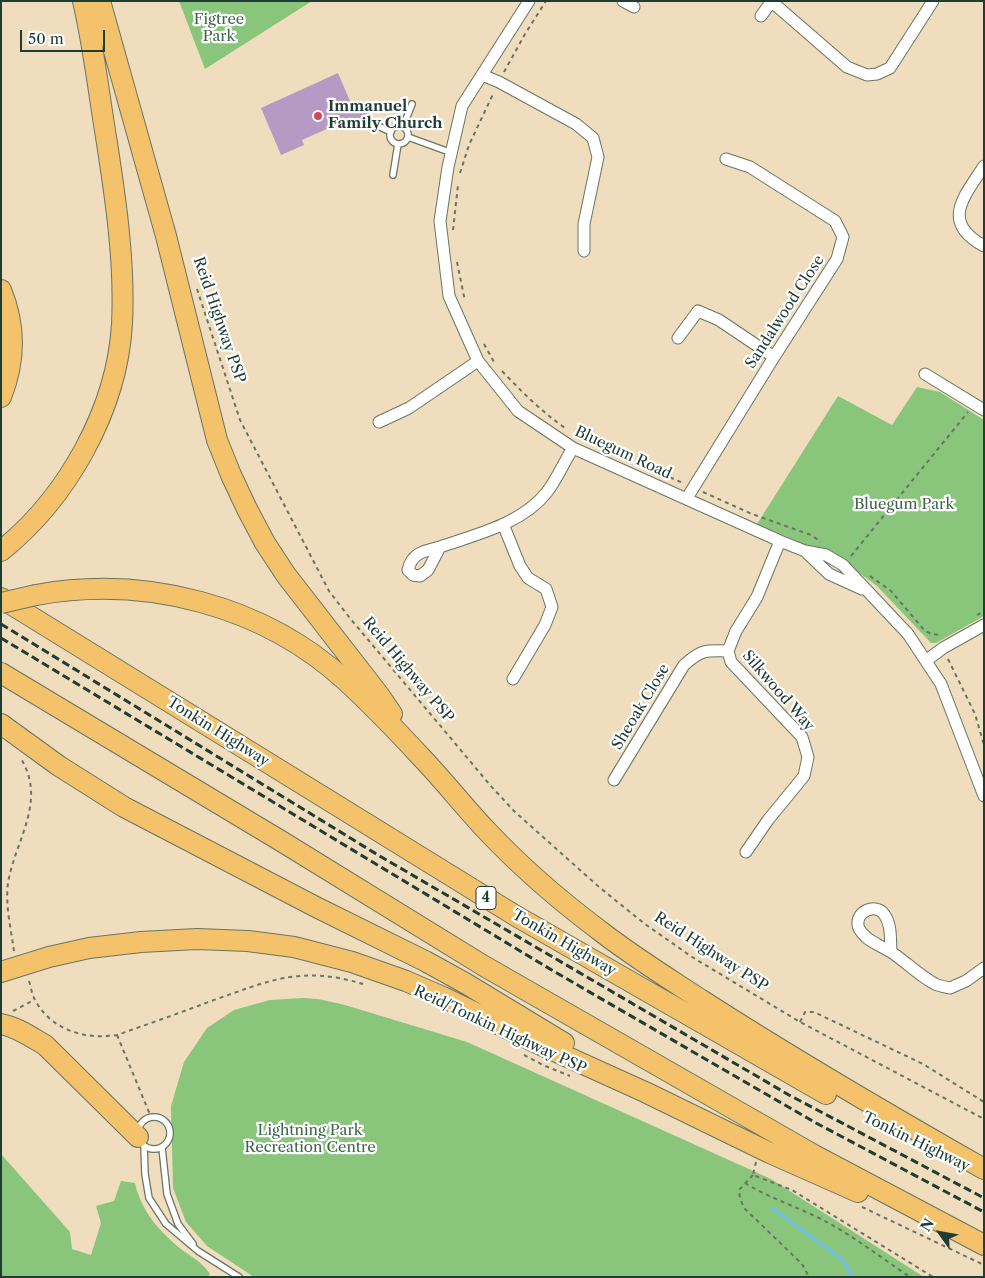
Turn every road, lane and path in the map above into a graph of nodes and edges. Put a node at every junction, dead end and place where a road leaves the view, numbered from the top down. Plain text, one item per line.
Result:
1 (83, 1) edge
2 (100, 1) edge
3 (529, 1) edge
4 (546, 1) edge
5 (623, 1) edge
6 (932, 1) edge
7 (771, 2) edge
8 (634, 7) dead end
9 (761, 16) dead end
10 (482, 75) junction
11 (499, 82) junction
12 (412, 104) dead end
13 (378, 126) dead end
14 (403, 127) junction
15 (392, 132) junction
16 (408, 137) junction
17 (398, 144) junction
18 (452, 153) junction
19 (726, 159) dead end
20 (984, 166) edge
21 (459, 174) dead end
22 (393, 175) dead end
23 (458, 183) dead end
24 (454, 238) dead end
25 (984, 246) edge
26 (584, 251) dead end
27 (456, 257) dead end
28 (196, 288) dead end
29 (1, 290) edge
30 (465, 304) dead end
31 (678, 338) dead end
32 (484, 344) dead end
33 (774, 356) junction
34 (478, 361) junction
35 (925, 374) dead end
36 (1, 397) edge
37 (979, 407) edge
38 (378, 422) dead end
39 (601, 447) dead end
40 (573, 448) junction
41 (643, 466) dead end
42 (693, 488) junction
43 (687, 498) junction
44 (504, 524) junction
45 (780, 541) junction
46 (826, 545) dead end
47 (440, 547) dead end
48 (1, 552) edge
49 (848, 560) dead end
50 (870, 576) dead end
51 (1, 598) edge
52 (1, 603) edge
53 (984, 611) edge
54 (976, 615) dead end
55 (984, 625) edge
56 (946, 632) dead end
57 (943, 648) junction
58 (728, 651) junction
59 (927, 660) junction
60 (1, 672) edge
61 (513, 679) dead end
62 (1, 724) edge
63 (984, 745) edge
64 (419, 755) junction
65 (19, 756) dead end
66 (979, 766) edge
67 (614, 780) dead end
68 (984, 796) edge
69 (746, 852) dead end
70 (14, 952) dead end
71 (891, 952) dead end
72 (984, 968) edge
73 (1, 972) edge
74 (29, 981) dead end
75 (368, 985) dead end
76 (34, 1000) junction
77 (4, 1019) edge
78 (800, 1022) junction
79 (117, 1035) junction
80 (518, 1052) dead end
81 (570, 1076) dead end
82 (645, 1092) junction
83 (984, 1102) edge
84 (150, 1117) junction
85 (984, 1119) edge
86 (141, 1142) junction
87 (162, 1148) junction
88 (756, 1160) dead end
89 (984, 1169) edge
90 (753, 1175) junction
91 (984, 1175) edge
92 (745, 1183) junction
93 (861, 1207) dead end
94 (984, 1246) edge
95 (198, 1251) junction
96 (984, 1265) edge
97 (239, 1277) edge
98 (809, 1277) edge
99 (910, 1277) edge
100 (933, 1277) edge

1 - 48 highway
2 - 64 highway
3 - 10 street, Bluegum Road
4 - 11 path
5 - 8 street
6 - 7 street
7 - 9 street
10 - 11 street
10 - 18 street, Bluegum Road
11 - 21 path
11 - 26 street
12 - 14 lane
13 - 15 lane
14 - 15 lane
14 - 16 lane
15 - 17 lane
16 - 17 lane
16 - 18 lane
17 - 22 lane
18 - 34 street, Bluegum Road
19 - 33 street, Sandalwood Close
20 - 25 street
23 - 24 path
27 - 30 path
28 - 78 path, Reid Highway PSP
29 - 36 highway
31 - 33 street
32 - 39 path
33 - 42 street, Sandalwood Close
34 - 38 street
34 - 40 street, Bluegum Road
35 - 37 street
37 - 49 path
40 - 43 street, Bluegum Road
40 - 44 street
41 - 42 path
42 - 43 street, Sandalwood Close
42 - 46 path
43 - 45 street, Bluegum Road
44 - 47 street
44 - 61 street
45 - 58 street, Silkwood Way
45 - 59 street, Bluegum Road
50 - 56 path
51 - 91 highway, Tonkin Highway / 4
52 - 64 highway, bridge
53 - 54 path
55 - 57 street
57 - 59 street
57 - 63 path
58 - 67 street, Sheoak Close
58 - 69 street, Silkwood Way
59 - 66 street, Bluegum Road
60 - 94 highway
62 - 82 highway
64 - 89 highway
65 - 70 path
66 - 68 street, Bluegum Road
71 - 72 street
73 - 82 highway
74 - 76 path
75 - 79 path
76 - 77 path
76 - 79 path
77 - 86 highway
78 - 83 path
78 - 85 path, Reid Highway PSP
79 - 84 path
80 - 81 path, Reid/Tonkin Highway PSP
82 - 94 highway
84 - 86 lane
84 - 87 lane
86 - 87 lane
86 - 95 lane
87 - 95 lane
88 - 90 path
90 - 92 path
90 - 100 path
92 - 98 path
92 - 99 path
93 - 96 path
95 - 97 lane

